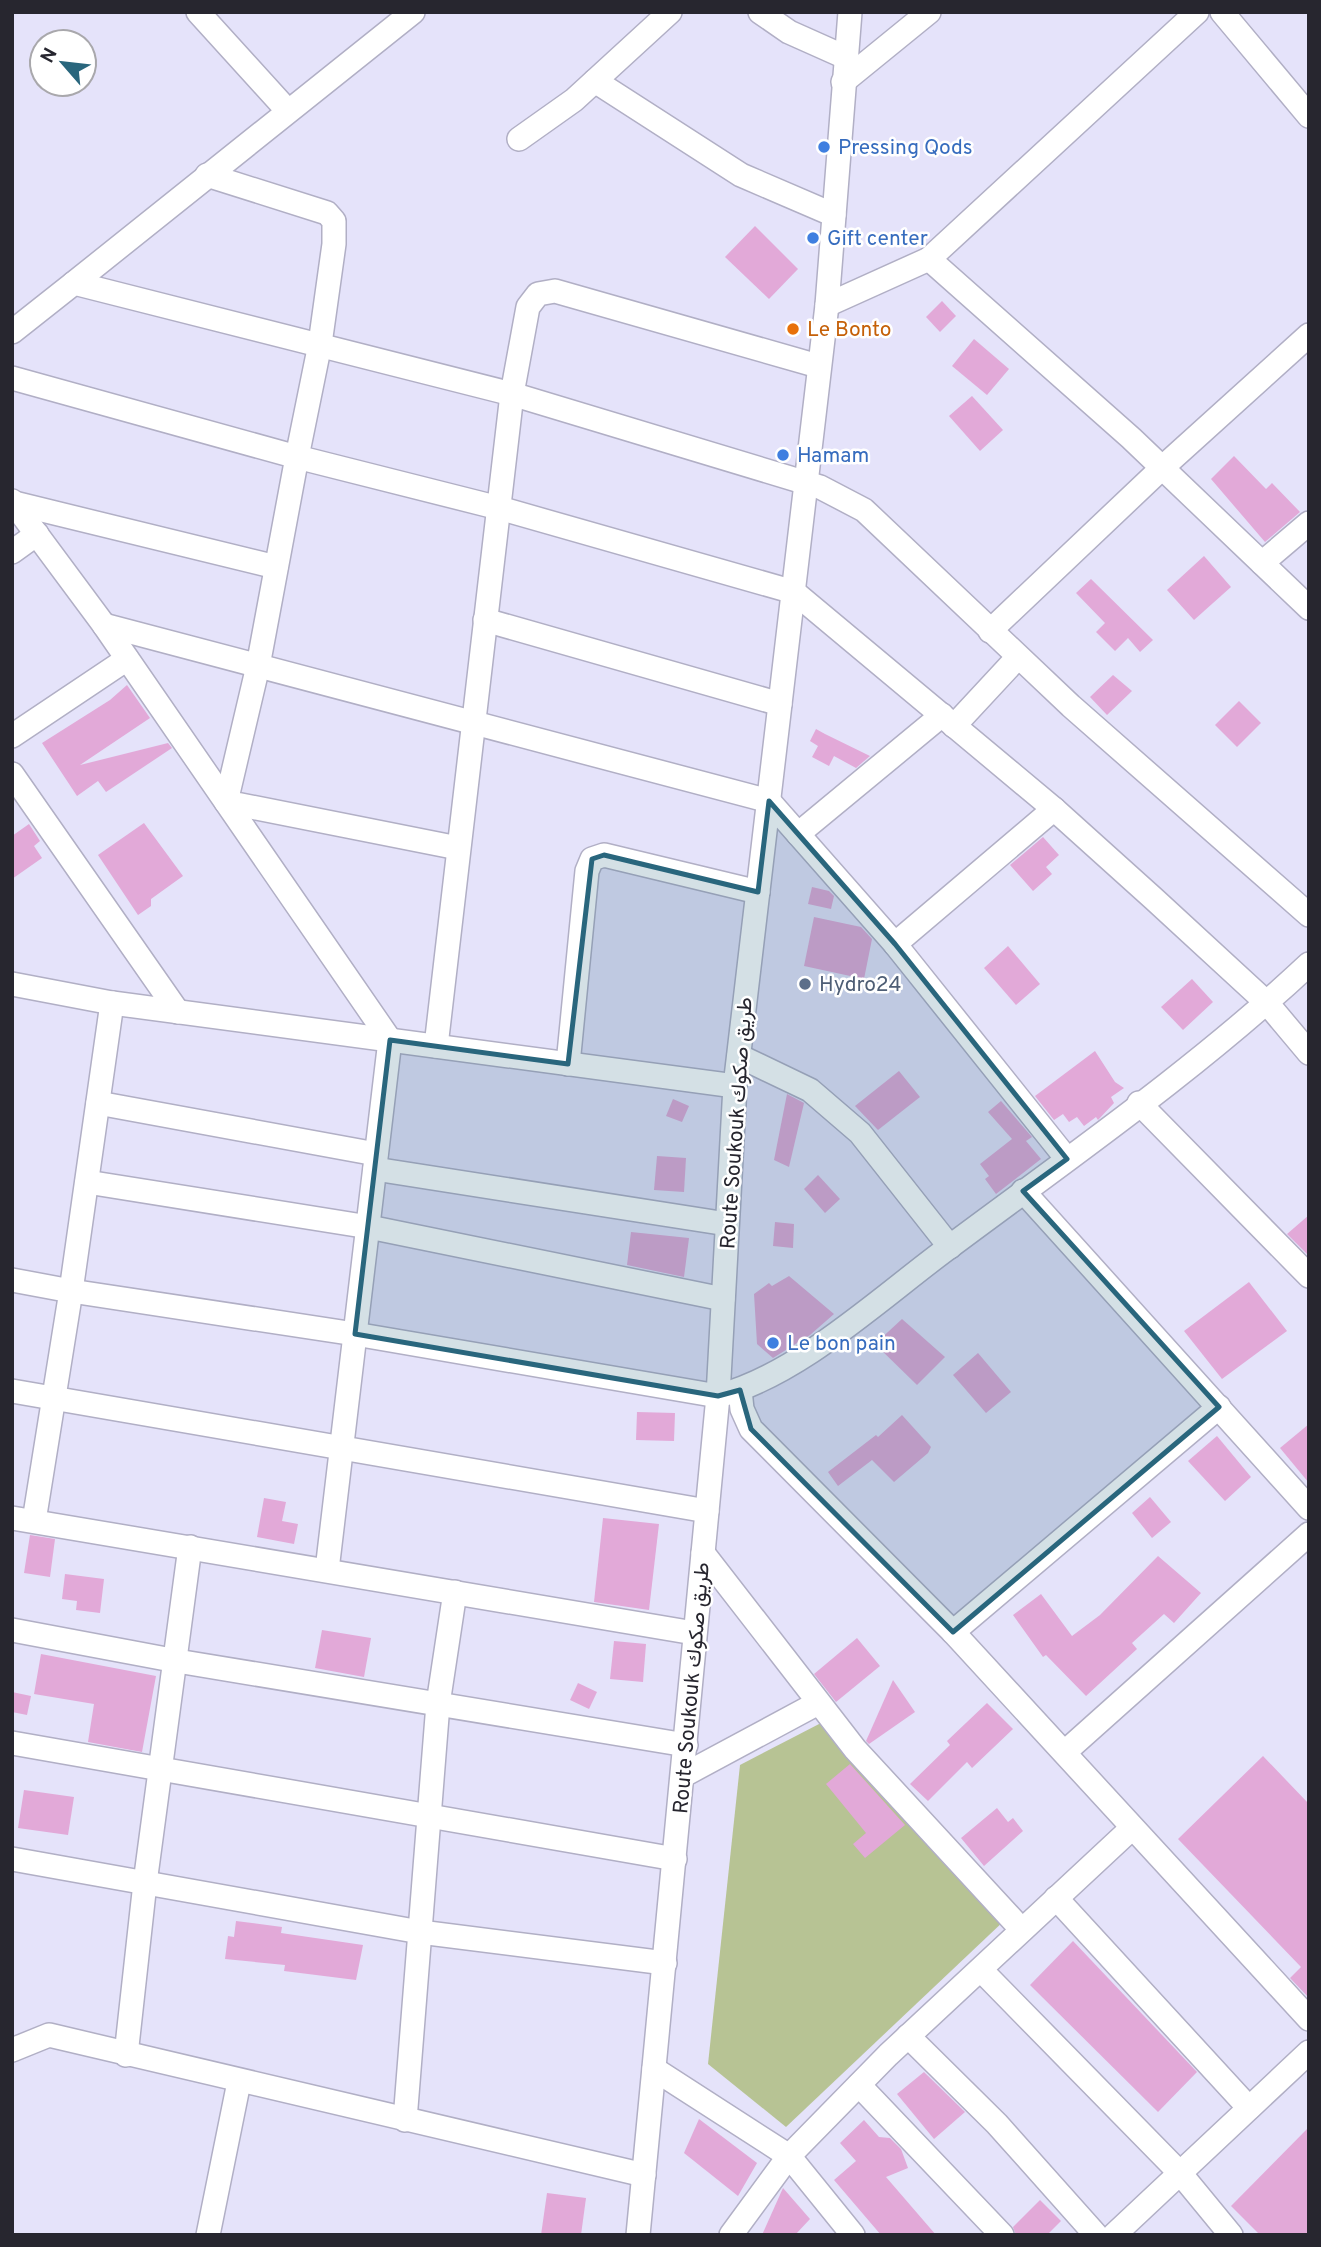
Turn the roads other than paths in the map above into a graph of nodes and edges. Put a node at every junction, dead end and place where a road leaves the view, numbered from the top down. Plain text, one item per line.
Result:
1 (198, 12) edge
2 (413, 12) edge
3 (670, 12) edge
4 (760, 12) edge
5 (850, 12) edge
6 (929, 12) edge
7 (1197, 12) edge
8 (1222, 12) edge
9 (845, 57) junction
10 (594, 81) junction
11 (843, 82) junction
12 (287, 110) junction
13 (1309, 117) edge
14 (519, 139) dead end
15 (207, 175) junction
16 (834, 215) junction
17 (929, 259) junction
18 (74, 283) junction
19 (827, 305) junction
20 (12, 331) edge
21 (1309, 335) edge
22 (320, 344) junction
23 (818, 366) junction
24 (12, 378) edge
25 (513, 394) junction
26 (296, 457) junction
27 (1163, 467) junction
28 (804, 482) junction
29 (13, 502) edge
30 (499, 508) junction
31 (1309, 523) edge
32 (37, 534) junction
33 (12, 552) edge
34 (1262, 563) junction
35 (276, 567) junction
36 (794, 592) junction
37 (1309, 608) edge
38 (485, 620) junction
39 (104, 625) junction
40 (990, 631) junction
41 (1018, 657) junction
42 (127, 659) junction
43 (258, 666) junction
44 (780, 704) junction
45 (948, 720) junction
46 (472, 723) junction
47 (12, 736) edge
48 (12, 774) edge
49 (769, 801) junction
50 (226, 802) junction
51 (1054, 809) junction
52 (798, 834) junction
53 (458, 848) junction
54 (758, 892) junction
55 (1309, 915) edge
56 (895, 944) junction
57 (1309, 964) edge
58 (12, 984) edge
59 (112, 1003) junction
60 (1267, 1003) junction
61 (178, 1012) junction
62 (390, 1040) junction
63 (436, 1046) junction
64 (1309, 1053) edge
65 (738, 1056) junction
66 (568, 1063) junction
67 (735, 1086) junction
68 (98, 1103) junction
69 (1139, 1103) junction
70 (1067, 1159) junction
71 (375, 1162) junction
72 (87, 1182) junction
73 (1023, 1191) junction
74 (727, 1223) junction
75 (369, 1227) junction
76 (950, 1247) junction
77 (1309, 1276) edge
78 (12, 1280) edge
79 (71, 1291) junction
80 (723, 1299) junction
81 (355, 1334) junction
82 (12, 1391) edge
83 (729, 1393) junction
84 (54, 1398) junction
85 (1219, 1408) junction
86 (341, 1448) junction
87 (1309, 1508) edge
88 (707, 1511) junction
89 (23, 1520) edge
90 (1309, 1534) edge
91 (190, 1547) junction
92 (703, 1553) junction
93 (327, 1570) junction
94 (455, 1592) junction
95 (12, 1630) edge
96 (953, 1632) junction
97 (694, 1633) junction
98 (177, 1661) junction
99 (818, 1703) junction
100 (439, 1704) junction
101 (12, 1743) edge
102 (686, 1745) junction
103 (1065, 1752) junction
104 (159, 1770) junction
105 (684, 1775) junction
106 (429, 1816) junction
107 (1132, 1828) junction
108 (675, 1858) junction
109 (12, 1859) edge
110 (145, 1883) junction
111 (1056, 1898) junction
112 (1021, 1930) junction
113 (420, 1932) junction
114 (664, 1963) junction
115 (981, 1970) junction
116 (1309, 2019) edge
117 (908, 2036) junction
118 (12, 2050) edge
119 (1309, 2052) edge
120 (126, 2055) junction
121 (654, 2069) junction
122 (239, 2082) junction
123 (859, 2085) junction
124 (1250, 2108) junction
125 (405, 2120) junction
126 (789, 2157) junction
127 (1180, 2173) junction
128 (644, 2175) junction
129 (641, 2233) edge
130 (208, 2235) edge
131 (731, 2235) edge
132 (853, 2235) edge
133 (1002, 2235) edge
134 (1096, 2235) edge
135 (1114, 2235) edge
136 (1231, 2235) edge

1 - 12 street
2 - 12 street
3 - 10 street
4 - 9 street
5 - 9 street, Route Soukouk طريق صكوك
6 - 11 street
7 - 17 street
8 - 13 street
9 - 11 street, Route Soukouk طريق صكوك
10 - 14 street
10 - 16 street
11 - 16 street, Route Soukouk طريق صكوك
12 - 15 street
15 - 18 street
15 - 22 street
16 - 19 street, Route Soukouk طريق صكوك
17 - 19 street
17 - 27 street
18 - 20 street
18 - 22 street
19 - 23 street, Route Soukouk طريق صكوك
21 - 27 street
22 - 25 street
22 - 26 street
23 - 25 street
23 - 28 street, Route Soukouk طريق صكوك
24 - 26 street
25 - 28 street
25 - 30 street
26 - 30 street
26 - 35 street
27 - 34 street
27 - 40 street
28 - 36 street, Route Soukouk طريق صكوك
28 - 40 street
29 - 32 street
29 - 35 street
30 - 36 street
30 - 38 street
31 - 34 street
32 - 33 street
32 - 39 street
34 - 37 street
35 - 43 street
36 - 44 street, Route Soukouk طريق صكوك
36 - 45 street
38 - 44 street
38 - 46 street
39 - 42 street
39 - 43 street
40 - 41 street
41 - 45 street
41 - 55 street
42 - 47 street
42 - 50 street
43 - 46 street
43 - 50 street
44 - 49 street, Route Soukouk طريق صكوك
45 - 51 street
45 - 52 street
46 - 49 street
46 - 53 street
48 - 61 street
49 - 52 street
49 - 54 street, Route Soukouk طريق صكوك
50 - 53 street
50 - 62 street
51 - 56 street
51 - 60 street
52 - 56 street
53 - 63 street
54 - 65 street, Route Soukouk طريق صكوك
54 - 66 street
56 - 70 street
57 - 60 street
58 - 59 street
59 - 61 street
59 - 68 street
60 - 64 street
60 - 69 street
61 - 62 street
62 - 63 street
62 - 71 street
63 - 66 street
65 - 67 street, Route Soukouk طريق صكوك
65 - 76 street
66 - 67 street
67 - 74 street, Route Soukouk طريق صكوك
68 - 71 street
68 - 72 street
69 - 70 street
69 - 77 street
70 - 73 street
71 - 74 street
71 - 75 street
72 - 75 street
72 - 79 street
73 - 76 street
73 - 85 street
74 - 80 street, Route Soukouk طريق صكوك
75 - 80 street
75 - 81 street
76 - 83 street
78 - 79 street
79 - 81 street
79 - 84 street
80 - 83 street, Route Soukouk طريق صكوك
81 - 83 street
81 - 86 street
82 - 84 street
83 - 88 street, Route Soukouk طريق صكوك
83 - 96 street
84 - 86 street
84 - 89 street
85 - 87 street
85 - 96 street
86 - 88 street
86 - 93 street
88 - 92 street, Route Soukouk طريق صكوك
89 - 91 street
90 - 103 street
91 - 93 street
91 - 98 street
92 - 97 street, Route Soukouk طريق صكوك
92 - 99 street
93 - 94 street
94 - 97 street
94 - 100 street
95 - 98 street
96 - 103 street
97 - 102 street, Route Soukouk طريق صكوك
98 - 100 street
98 - 104 street
99 - 105 street
99 - 112 street
100 - 102 street
100 - 106 street
101 - 104 street
102 - 105 street, Route Soukouk طريق صكوك
103 - 107 street
104 - 106 street
104 - 110 street
105 - 108 street, Route Soukouk طريق صكوك
106 - 108 street
106 - 113 street
107 - 111 street
107 - 116 street
108 - 114 street, Route Soukouk طريق صكوك
109 - 110 street
110 - 113 street
110 - 120 street
111 - 112 street
111 - 124 street
112 - 115 street
113 - 114 street
113 - 125 street
114 - 121 street, Route Soukouk طريق صكوك
115 - 117 street
115 - 127 street
117 - 123 street
117 - 134 street
118 - 120 street
119 - 124 street
120 - 122 street
121 - 126 street
121 - 128 street, Route Soukouk طريق صكوك
122 - 125 street
122 - 130 street
123 - 126 street
123 - 133 street
124 - 127 street
125 - 128 street
126 - 131 street
126 - 132 street
127 - 135 street
127 - 136 street
128 - 129 street, Route Soukouk طريق صكوك

